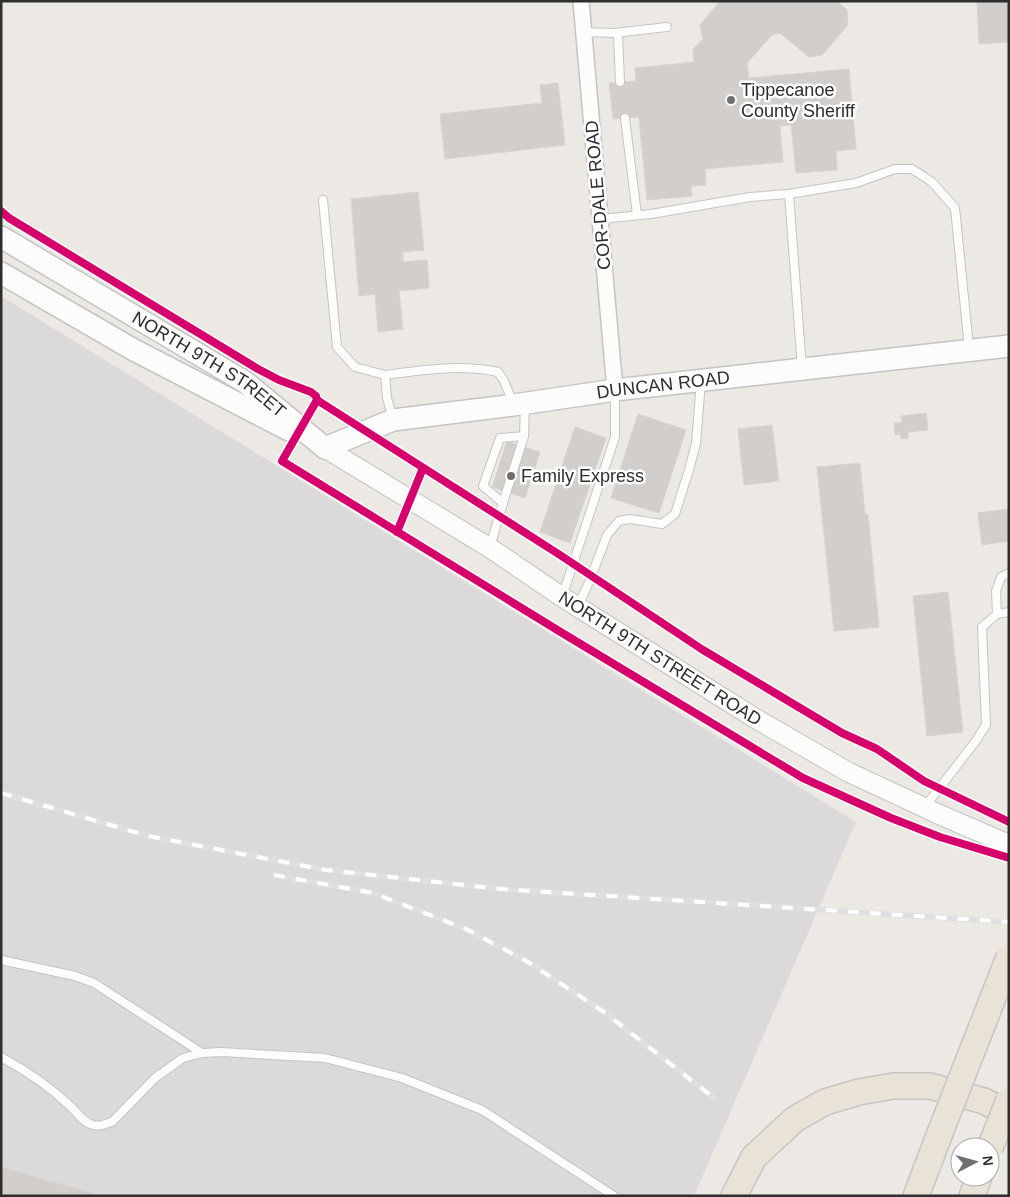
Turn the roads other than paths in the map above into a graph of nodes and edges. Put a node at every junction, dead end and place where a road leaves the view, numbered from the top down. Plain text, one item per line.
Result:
1 (580, 1) edge
2 (668, 27) dead end
3 (583, 32) junction
4 (614, 33) junction
5 (620, 82) dead end
6 (625, 118) dead end
7 (789, 194) junction
8 (322, 200) dead end
9 (637, 215) junction
10 (601, 219) junction
11 (1, 237) edge
12 (1, 272) edge
13 (1009, 346) edge
14 (970, 351) junction
15 (802, 369) junction
16 (385, 375) junction
17 (701, 381) junction
18 (615, 390) junction
19 (519, 404) junction
20 (393, 420) junction
21 (524, 436) junction
22 (325, 448) junction
23 (503, 503) junction
24 (490, 548) junction
25 (1009, 574) edge
26 (570, 601) junction
27 (1009, 612) edge
28 (997, 614) junction
29 (924, 808) junction
30 (1009, 843) edge
31 (1009, 957) edge
32 (1, 960) edge
33 (202, 1053) junction
34 (1, 1057) edge
35 (1009, 1100) edge
36 (1009, 1114) edge
37 (994, 1137) edge
38 (614, 1196) edge
39 (734, 1196) edge
40 (916, 1196) edge

1 - 3 street, COR-DALE ROAD
2 - 4 lane
3 - 4 lane
3 - 10 street, COR-DALE ROAD
4 - 5 lane
6 - 9 lane
7 - 9 lane
7 - 14 lane
7 - 15 lane
8 - 16 lane
9 - 10 lane
10 - 18 street, COR-DALE ROAD
11 - 22 main road, NORTH 9TH STREET
12 - 22 main road, NORTH 9TH STREET
13 - 14 main road, DUNCAN ROAD
14 - 15 main road, DUNCAN ROAD
15 - 17 main road, DUNCAN ROAD
16 - 19 lane
16 - 20 lane
17 - 18 main road, DUNCAN ROAD
17 - 26 lane
18 - 19 main road, DUNCAN ROAD
18 - 26 lane
19 - 20 main road, DUNCAN ROAD
19 - 21 lane
20 - 22 main road, DUNCAN ROAD
21 - 23 lane
21 - 23 lane
22 - 24 street, NORTH 9TH STREET ROAD
23 - 24 lane
24 - 26 street, NORTH 9TH STREET ROAD
25 - 28 lane
26 - 29 street, NORTH 9TH STREET ROAD
27 - 28 lane
28 - 29 lane
29 - 30 street, NORTH 9TH STREET ROAD
31 - 40 highway, bridge
32 - 33 lane
33 - 34 lane
33 - 38 lane
35 - 37 highway, bridge
36 - 39 highway

